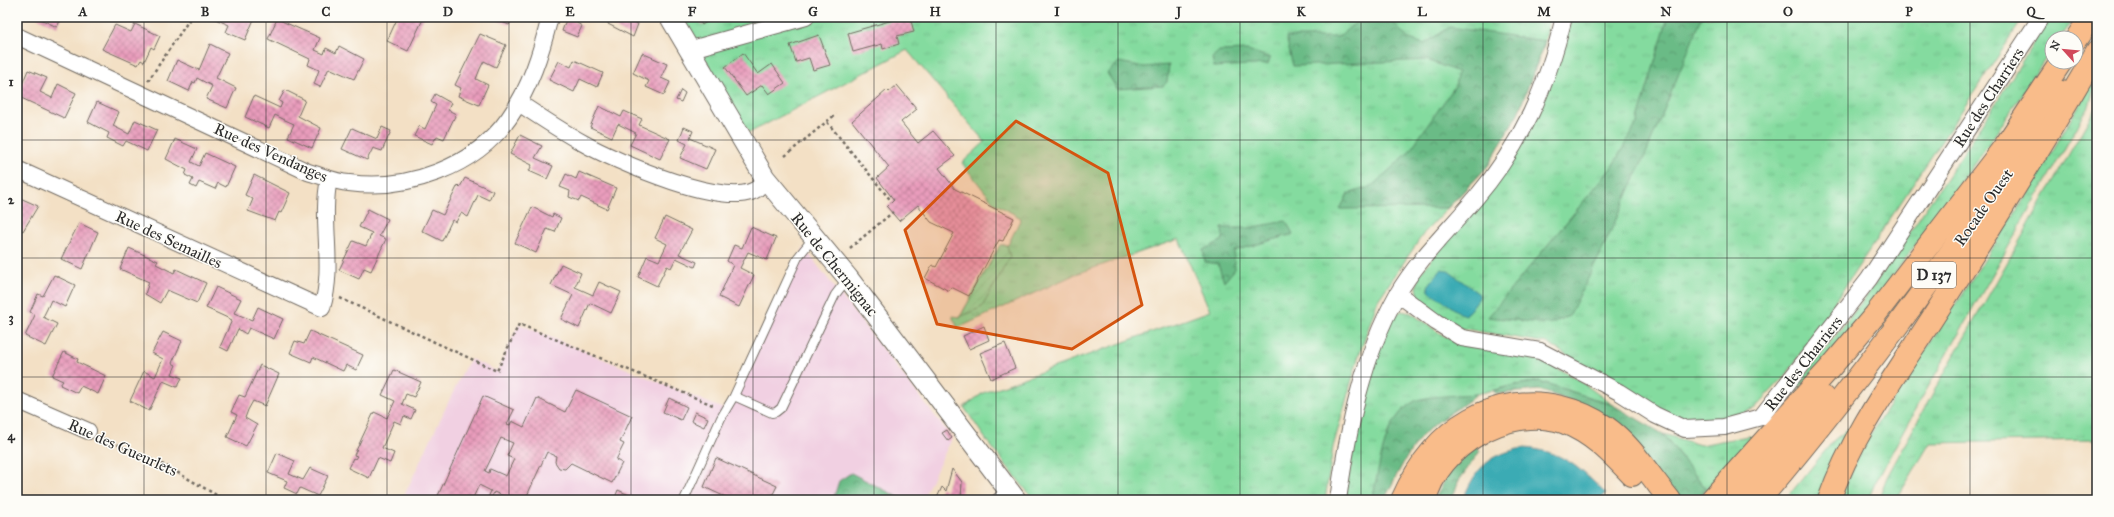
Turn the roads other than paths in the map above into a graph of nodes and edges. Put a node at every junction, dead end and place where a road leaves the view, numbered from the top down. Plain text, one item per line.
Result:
1 (550, 17) edge
2 (670, 17) edge
3 (806, 17) edge
4 (1564, 17) edge
5 (2041, 17) edge
6 (2091, 17) edge
7 (2082, 30) edge
8 (17, 36) edge
9 (2097, 41) edge
10 (688, 50) junction
11 (2097, 51) edge
12 (2056, 70) edge
13 (519, 103) junction
14 (17, 169) edge
15 (765, 178) junction
16 (329, 179) junction
17 (815, 236) junction
18 (848, 278) junction
19 (1398, 294) junction
20 (734, 396) junction
21 (17, 400) edge
22 (88, 432) road end
23 (1006, 496) edge
24 (1721, 498) edge
25 (684, 500) edge
26 (1338, 500) edge
27 (1402, 500) edge
28 (1425, 500) edge
29 (1651, 500) edge
30 (1670, 500) edge
31 (1759, 500) edge
32 (1829, 500) edge

1 - 13 street, Rue des Vendanges
2 - 10 street, Rue de Chermignac
3 - 10 street
4 - 19 street
5 - 19 street, Rue des Charriers
6 - 7 main road
8 - 16 street, Rue des Vendanges
9 - 31 main road, Rocade Ouest / D 137
10 - 15 street, Rue de Chermignac
11 - 32 main road
12 - 24 main road, Rocade Ouest
13 - 15 street
13 - 16 street, Rue des Vendanges
14 - 16 street, Rue des Semailles
15 - 17 street, Rue de Chermignac
17 - 18 street, Rue de Chermignac
17 - 20 lane
18 - 20 lane
18 - 23 street, Rue de Chermignac
19 - 26 street
20 - 25 lane
21 - 22 street, Rue des Gueurlets
27 - 30 main road
28 - 29 main road

